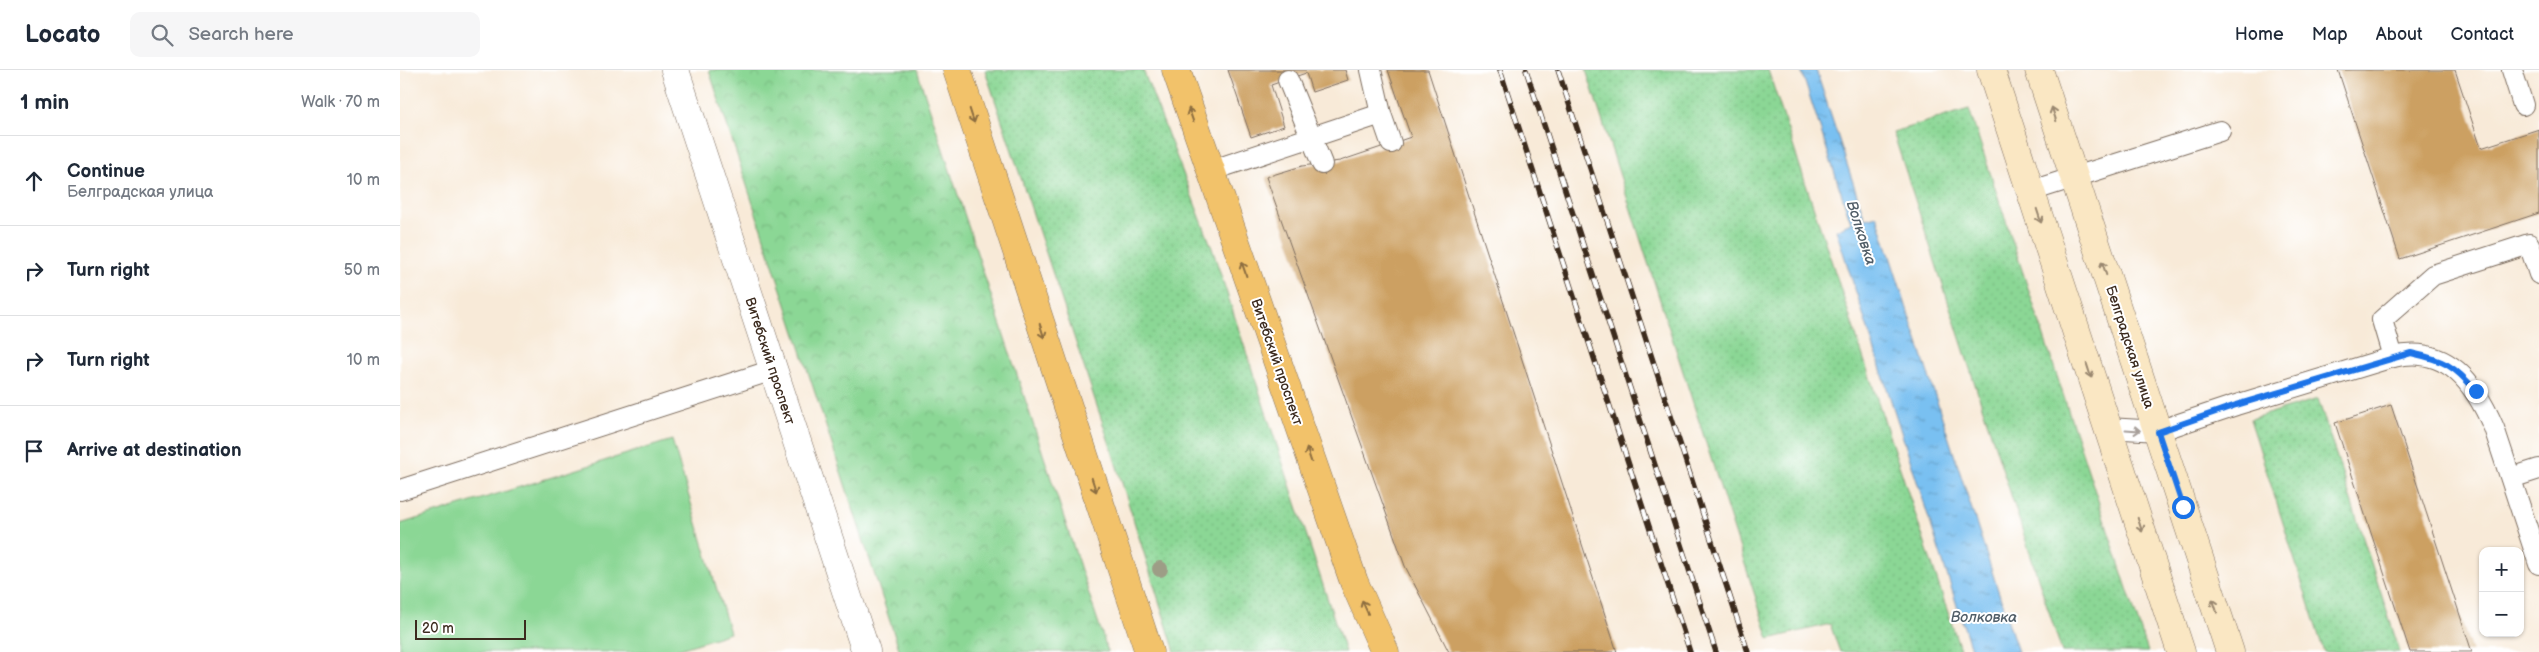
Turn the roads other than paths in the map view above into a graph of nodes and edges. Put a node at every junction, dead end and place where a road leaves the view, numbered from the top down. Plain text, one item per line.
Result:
1 (675, 70) edge
2 (957, 70) edge
3 (1176, 70) edge
4 (1371, 70) edge
5 (1991, 70) edge
6 (2039, 70) edge
7 (2512, 70) edge
8 (1288, 80) dead end
9 (2523, 105) dead end
10 (1381, 114) junction
11 (2220, 131) dead end
12 (1312, 136) junction
13 (1391, 143) dead end
14 (1322, 164) dead end
15 (1210, 171) junction
16 (2074, 176) junction
17 (2031, 190) junction
18 (2539, 274) edge
19 (2393, 357) junction
20 (773, 370) junction
21 (2108, 428) junction
22 (2158, 432) junction
23 (2539, 469) edge
24 (2511, 478) junction
25 (400, 490) edge
26 (2539, 564) edge
27 (866, 652) edge
28 (1149, 652) edge
29 (1385, 652) edge
30 (2182, 652) edge
31 (2230, 652) edge

1 - 20 street, Витебский проспект
2 -> 28 main road
15 -> 3 main road, Витебский проспект
4 - 10 lane
5 - 17 street
16 -> 6 street, Белградская улица
7 - 9 lane
8 - 12 lane
10 - 12 lane
10 - 13 lane
11 - 16 lane
12 - 14 lane
12 - 15 lane
29 -> 15 main road, Витебский проспект
16 - 17 lane
22 -> 16 street, Белградская улица
17 -> 21 street
18 - 19 lane
19 - 22 lane
19 - 24 lane
20 - 25 lane
20 - 27 street, Витебский проспект
21 -> 22 lane
21 -> 30 street
31 -> 22 street, Белградская улица
23 - 24 lane
24 - 26 lane

